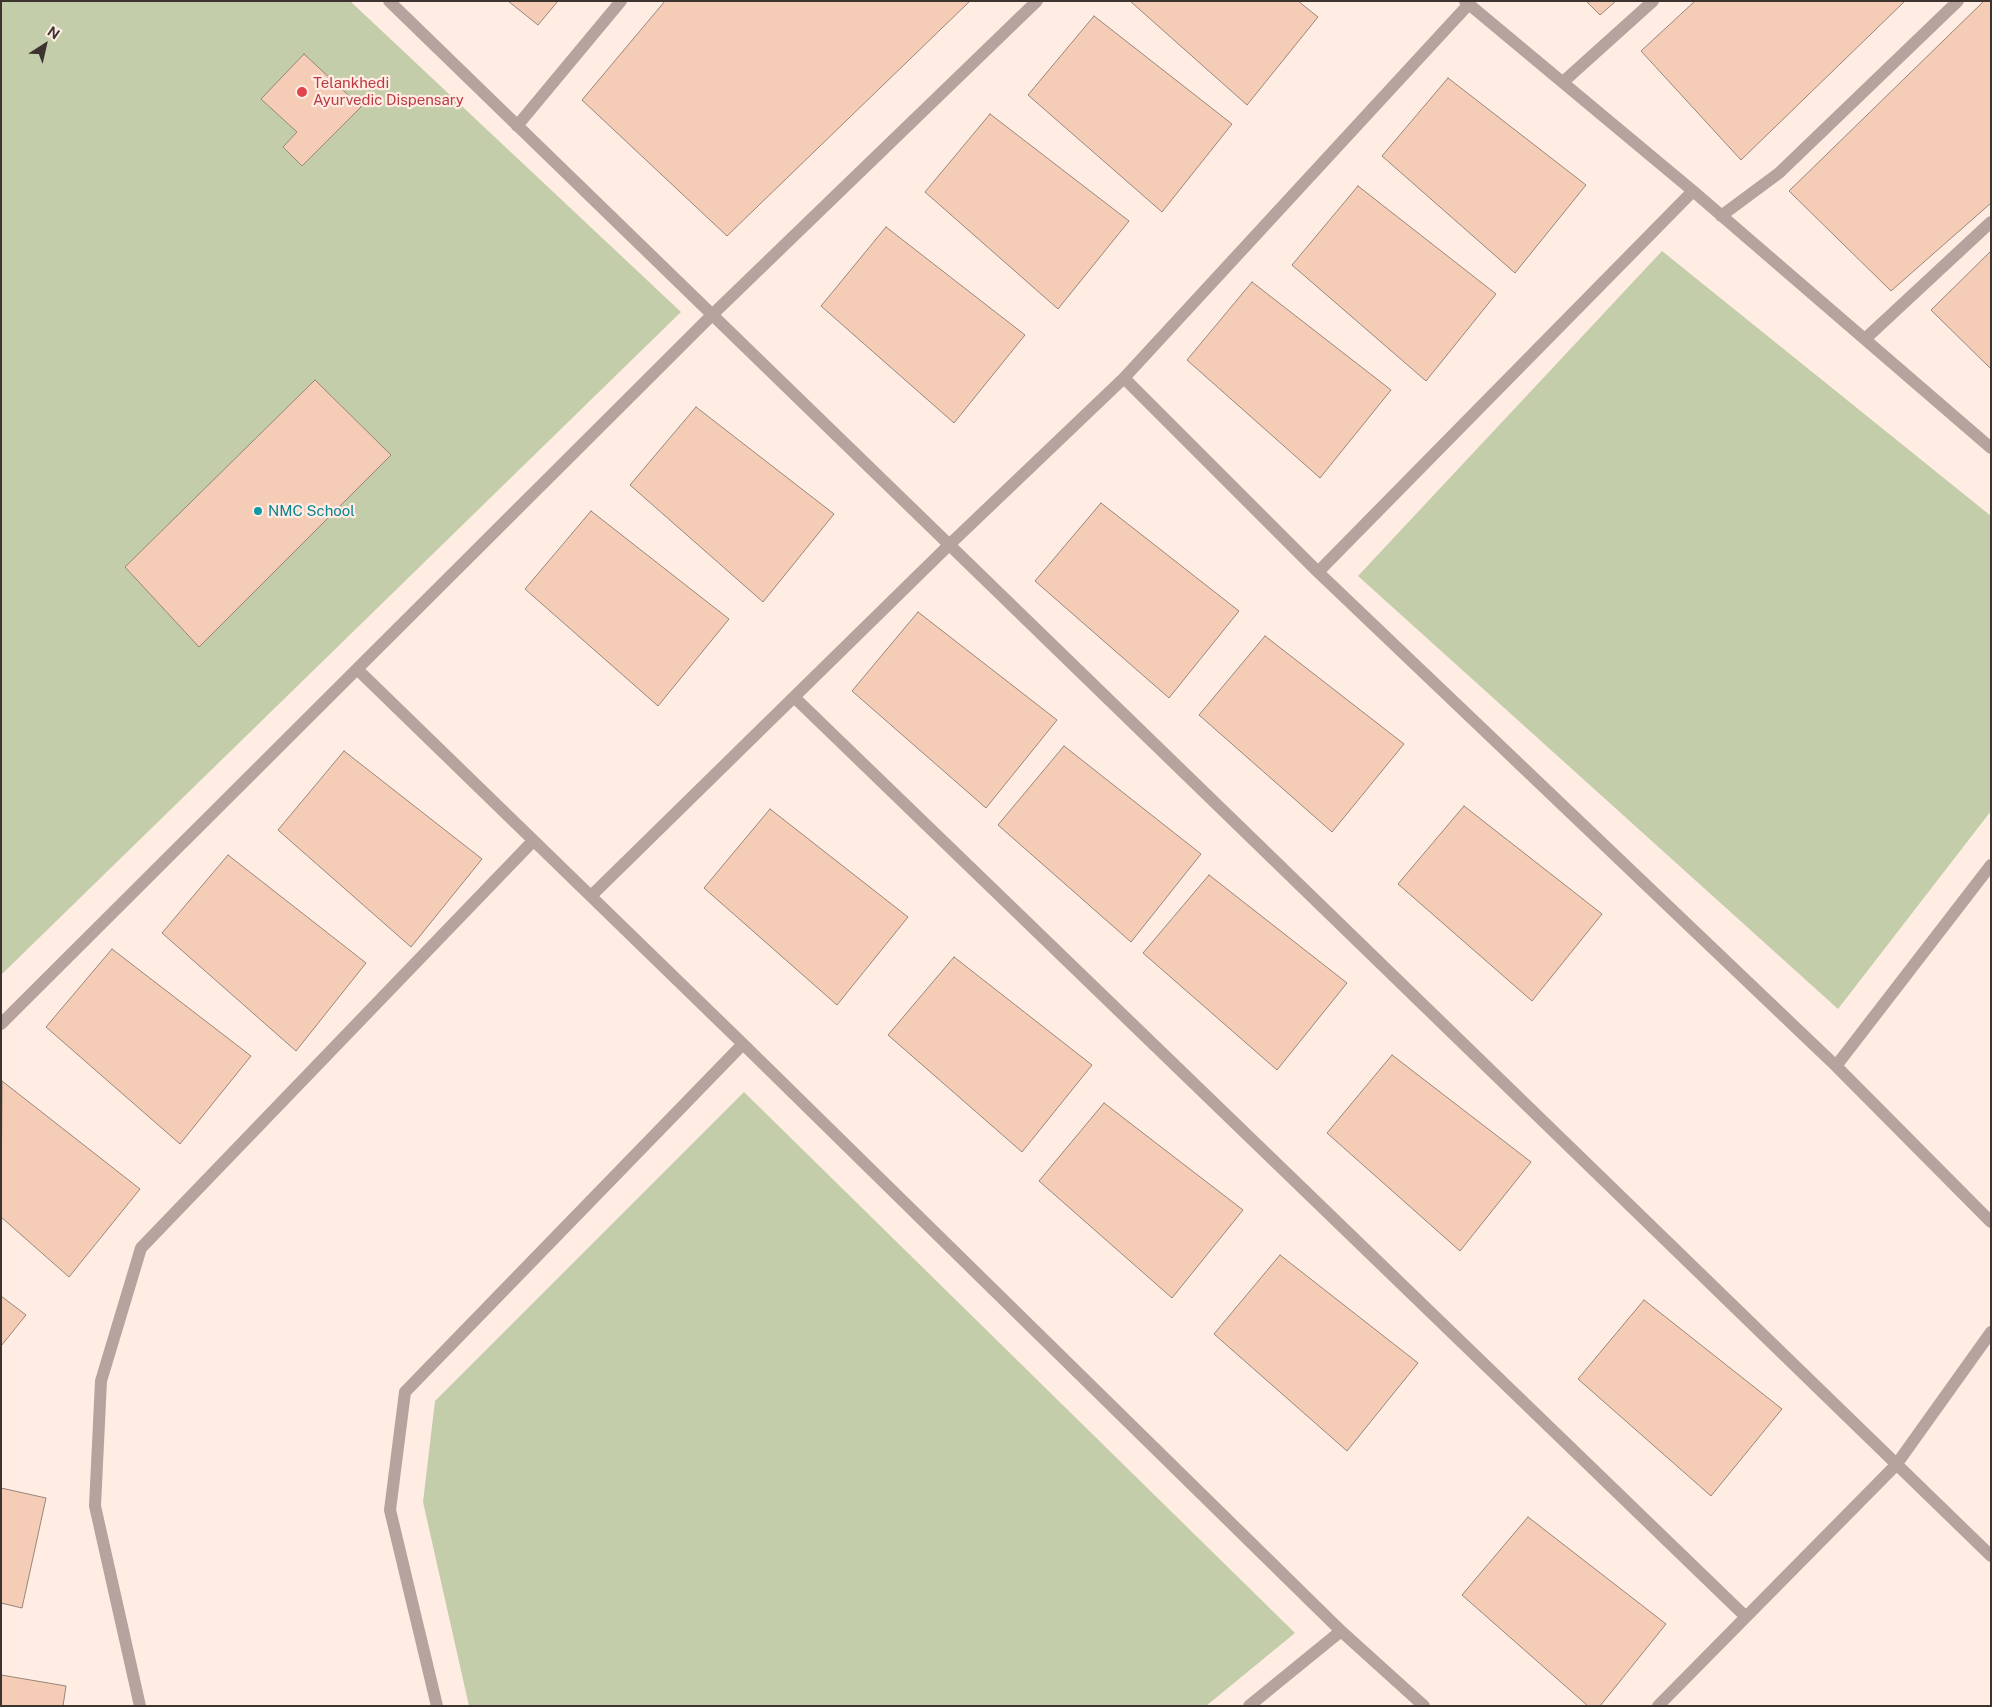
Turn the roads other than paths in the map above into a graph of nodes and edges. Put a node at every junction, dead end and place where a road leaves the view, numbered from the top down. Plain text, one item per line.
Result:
1 (389, 1) edge
2 (621, 1) edge
3 (1037, 1) edge
4 (1653, 1) edge
5 (1958, 1) edge
6 (1467, 3) edge
7 (1562, 82) junction
8 (518, 126) junction
9 (1693, 191) junction
10 (1721, 216) junction
11 (1991, 222) edge
12 (712, 315) junction
13 (1865, 340) junction
14 (1124, 378) junction
15 (1991, 448) edge
16 (949, 545) junction
17 (1318, 572) junction
18 (357, 669) junction
19 (794, 697) junction
20 (534, 841) junction
21 (1991, 865) edge
22 (591, 896) junction
23 (1, 1024) edge
24 (743, 1044) junction
25 (1836, 1066) junction
26 (1991, 1222) edge
27 (1991, 1332) edge
28 (1896, 1464) junction
29 (1991, 1556) edge
30 (1746, 1617) junction
31 (1341, 1631) junction
32 (140, 1706) edge
33 (437, 1706) edge
34 (1250, 1706) edge
35 (1424, 1706) edge
36 (1658, 1706) edge

1 - 8 street
2 - 8 street
3 - 12 street
4 - 7 street
5 - 10 street
6 - 7 street
6 - 14 street
7 - 9 street
8 - 12 street
9 - 10 street
9 - 17 street
10 - 13 street
11 - 13 street
12 - 16 street
12 - 18 street
13 - 15 street
14 - 16 street
14 - 17 street
16 - 19 street
16 - 28 street
17 - 25 street
18 - 20 street
18 - 23 street
19 - 22 street
19 - 30 street
20 - 22 street
20 - 32 street
21 - 25 street
22 - 24 street
24 - 31 street
24 - 33 street
25 - 26 street
27 - 28 street
28 - 29 street
28 - 30 street
30 - 36 street
31 - 34 street
31 - 35 street

